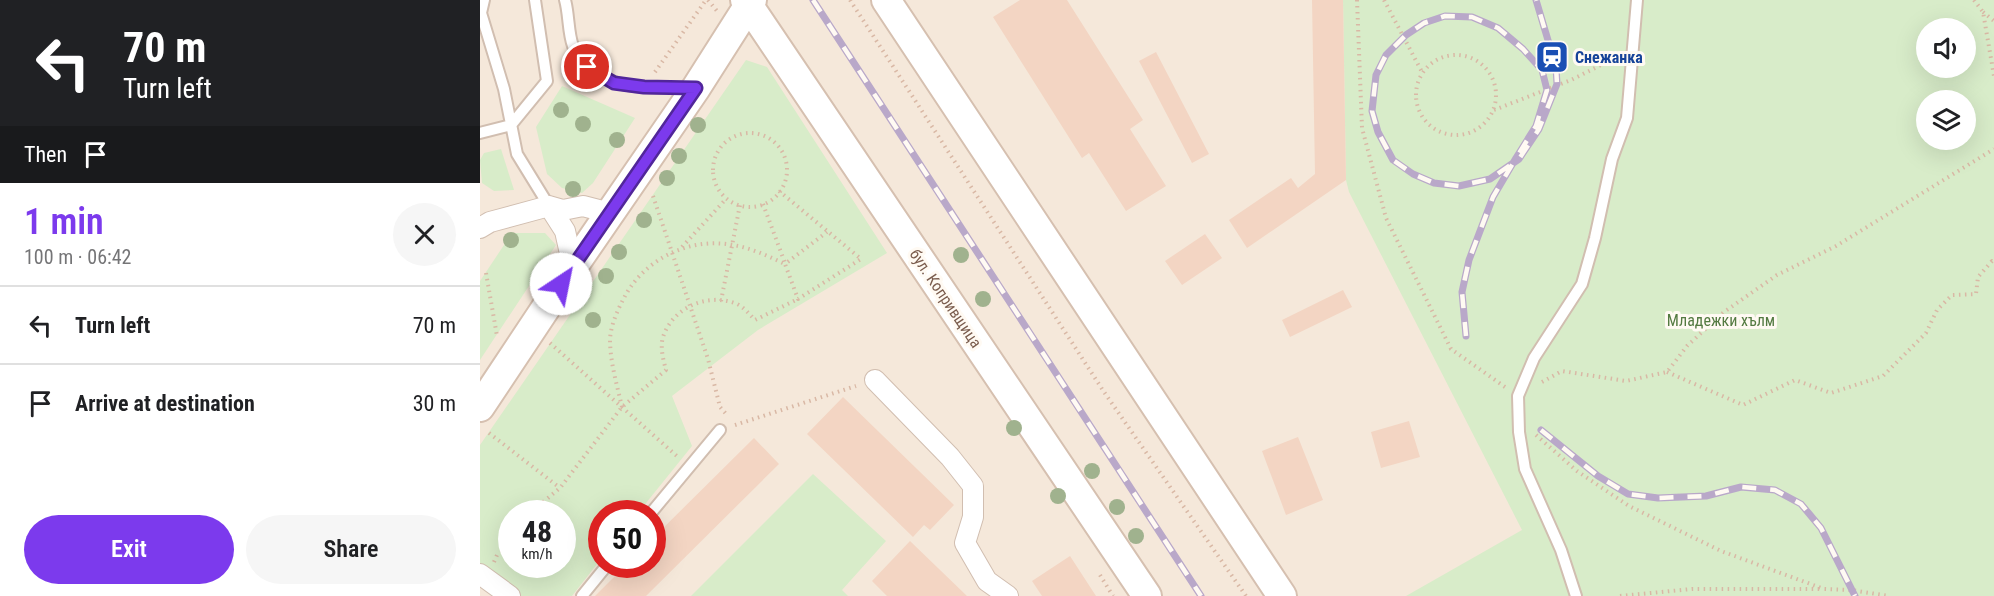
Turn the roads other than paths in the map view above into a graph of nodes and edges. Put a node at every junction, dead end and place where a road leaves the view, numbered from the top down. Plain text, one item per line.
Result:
1 (484, 0) edge
2 (535, 0) edge
3 (565, 0) edge
4 (886, 0) edge
5 (1636, 0) edge
6 (749, 2) edge
7 (696, 88) junction
8 (511, 125) junction
9 (480, 133) edge
10 (549, 206) junction
11 (610, 213) junction
12 (480, 228) edge
13 (573, 267) junction
14 (875, 380) road end
15 (484, 420) edge
16 (720, 430) road end
17 (662, 500) edge
18 (487, 569) edge
19 (597, 578) edge
20 (510, 596) edge
21 (582, 596) edge
22 (1008, 596) edge
23 (1147, 596) edge
24 (1282, 596) edge
25 (1576, 596) edge

1 - 8 lane
2 - 8 lane
3 - 7 lane
4 - 24 main road
5 - 25 lane
6 - 7 main road
6 - 23 main road, бул. Копривщица
7 - 11 main road
8 - 9 lane
8 - 10 lane
10 - 11 street
10 - 12 street
10 - 13 street
11 - 13 main road
13 - 15 main road
14 - 22 street
16 - 17 lane
18 - 20 street
19 - 21 lane

